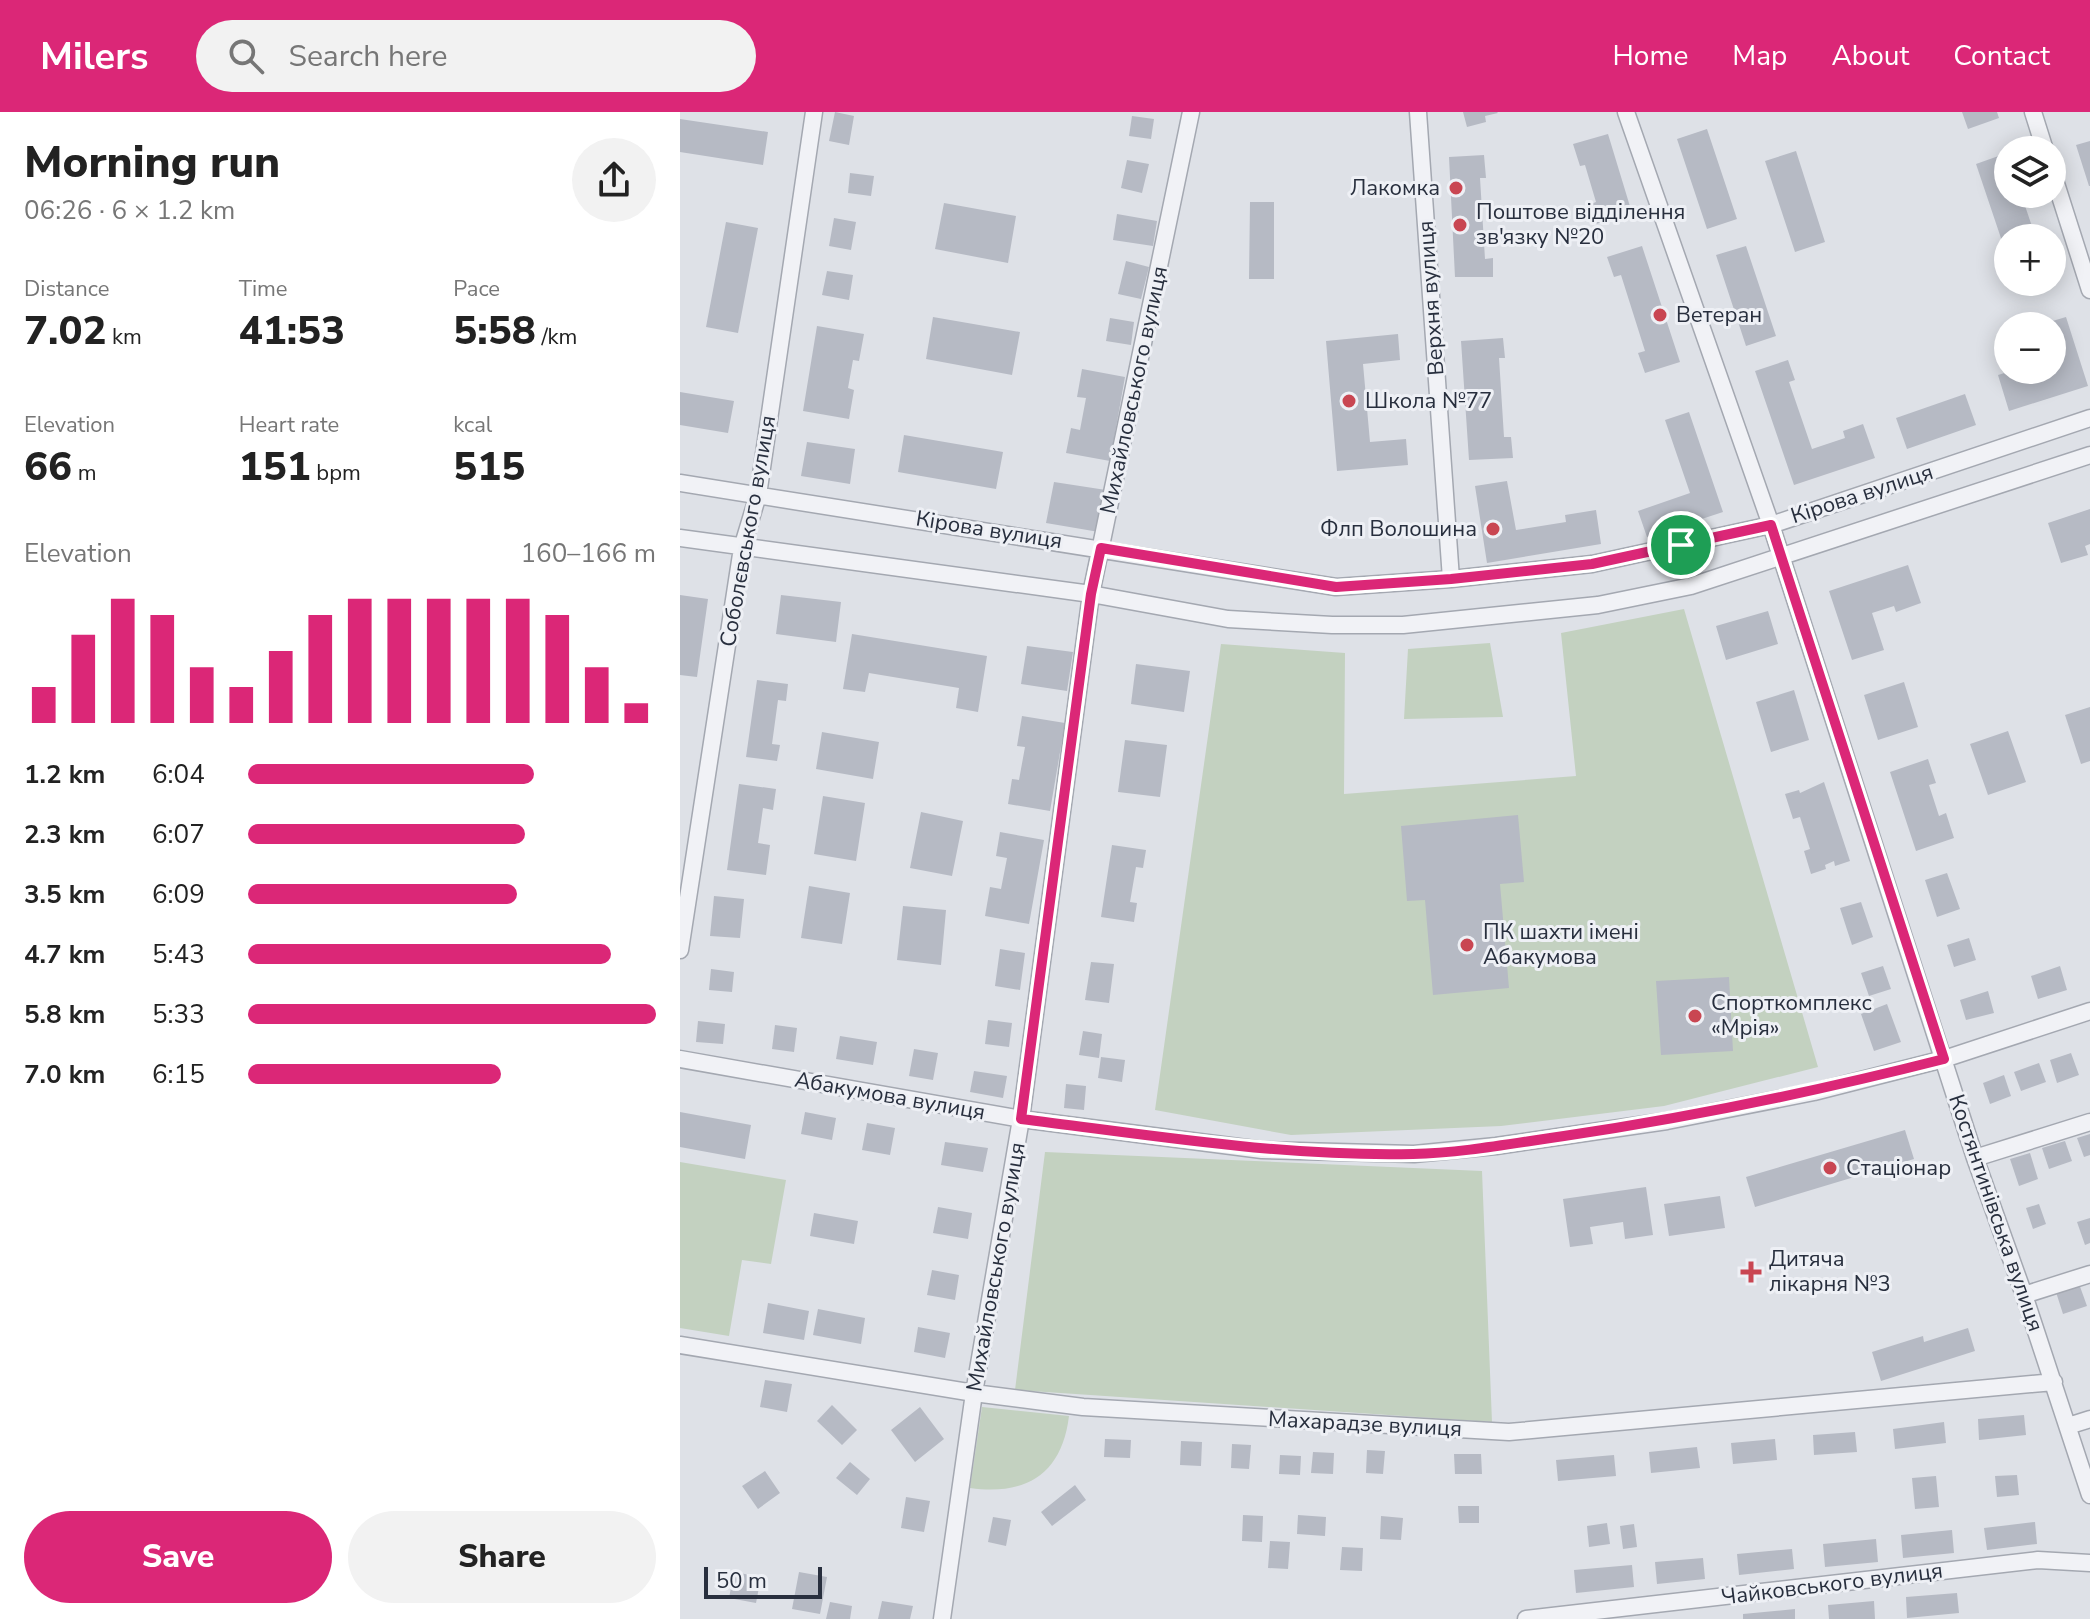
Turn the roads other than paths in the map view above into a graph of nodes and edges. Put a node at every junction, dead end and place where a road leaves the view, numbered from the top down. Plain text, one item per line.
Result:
1 (814, 112) edge
2 (1191, 112) edge
3 (1418, 112) edge
4 (1626, 112) edge
5 (2033, 112) edge
6 (2041, 136) edge
7 (2064, 208) edge
8 (2090, 290) edge
9 (2090, 418) edge
10 (2090, 455) edge
11 (680, 483) edge
12 (758, 495) junction
13 (1771, 525) junction
14 (680, 538) edge
15 (742, 548) junction
16 (1101, 548) junction
17 (1781, 558) junction
18 (1451, 579) junction
19 (1091, 594) junction
20 (680, 950) edge
21 (2090, 1011) edge
22 (680, 1059) edge
23 (1944, 1059) junction
24 (1021, 1119) junction
25 (2090, 1122) edge
26 (1975, 1158) junction
27 (2090, 1274) edge
28 (2024, 1295) junction
29 (680, 1345) edge
30 (2054, 1382) junction
31 (974, 1393) junction
32 (2090, 1419) edge
33 (2068, 1426) junction
34 (2090, 1495) edge
35 (2090, 1563) edge
36 (942, 1619) edge
37 (1526, 1619) edge

1 - 12 street, Соболєвського вулиця
2 - 16 street, Михайловського вулиця
3 - 18 street, Верхня вулиця
4 - 13 street, Костянтинівська вулиця
5 - 6 street
7 - 8 street
9 - 13 street, Кірова вулиця
10 - 17 street, Кірова вулиця
11 - 12 street, Кірова вулиця
12 - 15 street, Соболєвського вулиця
12 - 16 street, Кірова вулиця
13 - 17 street, Костянтинівська вулиця
13 - 18 street, Кірова вулиця
14 - 15 street, Кірова вулиця
15 - 19 street, Кірова вулиця
15 - 20 street, Соболєвського вулиця
16 - 18 street, Кірова вулиця
16 - 19 street, Михайловського вулиця
17 - 19 street, Кірова вулиця
17 - 23 street, Костянтинівська вулиця
19 - 24 street, Михайловського вулиця
21 - 23 street, Абакумова вулиця
22 - 24 street, Абакумова вулиця
23 - 24 street, Абакумова вулиця
23 - 26 street, Костянтинівська вулиця
24 - 31 street, Михайловського вулиця
25 - 26 street
26 - 28 street, Костянтинівська вулиця
27 - 28 street
28 - 30 street, Костянтинівська вулиця
29 - 31 street, Махарадзе вулиця
30 - 31 street, Махарадзе вулиця
30 - 33 street, Костянтинівська вулиця
31 - 36 street, Михайловського вулиця
32 - 33 street
33 - 34 street, Костянтинівська вулиця
35 - 37 street, Чайковського вулиця

